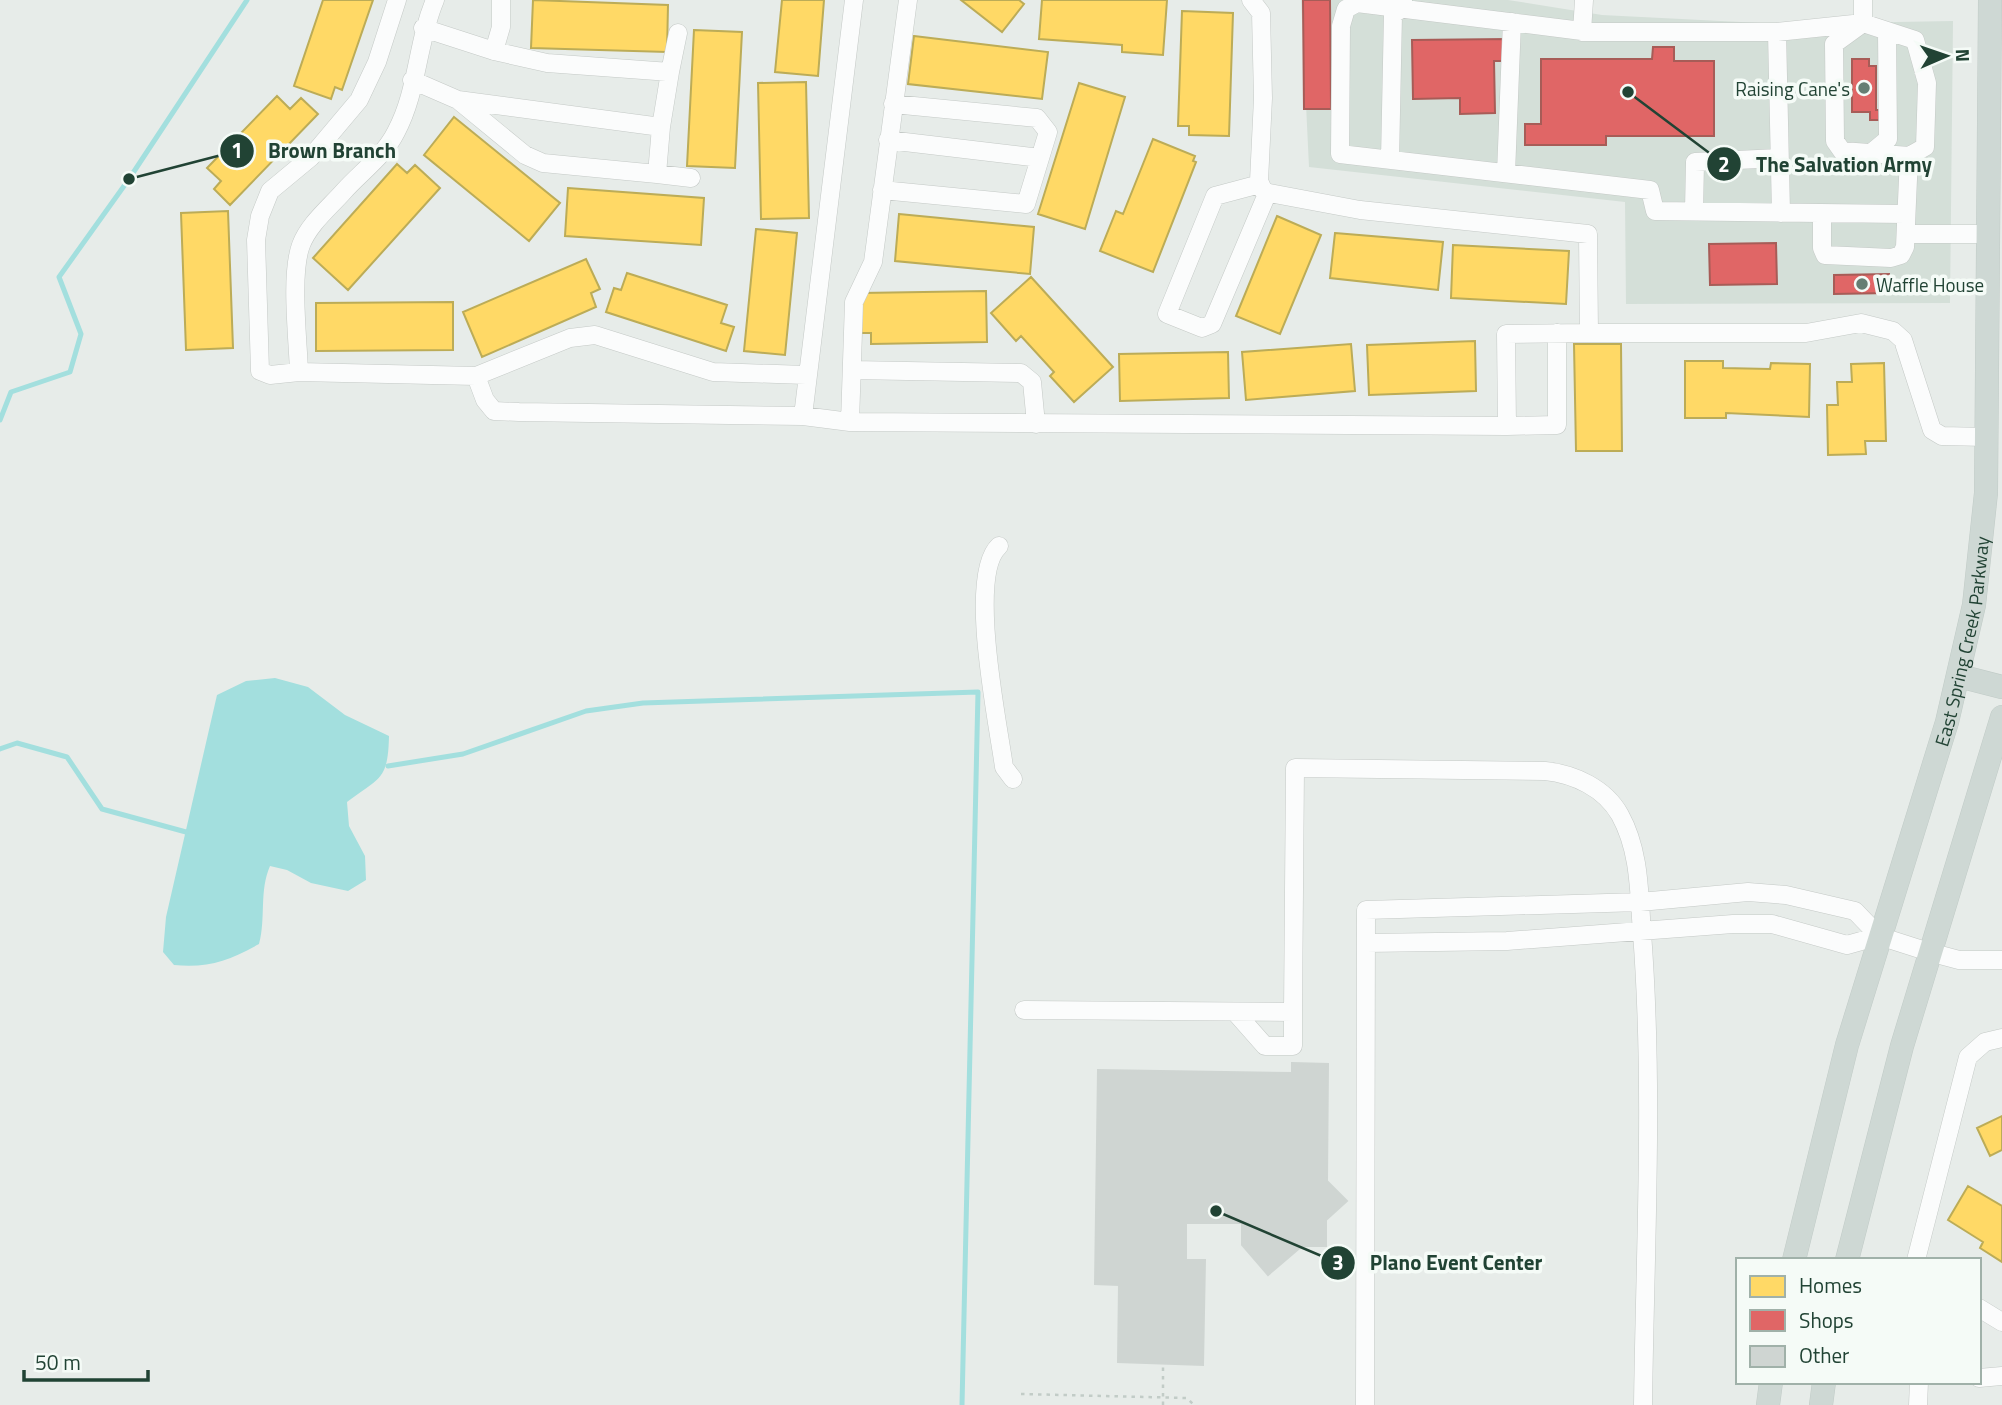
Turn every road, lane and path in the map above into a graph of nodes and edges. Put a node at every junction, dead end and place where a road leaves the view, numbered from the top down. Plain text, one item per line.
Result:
1 (397, 0) edge
2 (435, 0) edge
3 (501, 0) edge
4 (854, 0) edge
5 (908, 0) edge
6 (1251, 0) edge
7 (1584, 0) edge
8 (1863, 0) edge
9 (1990, 0) edge
10 (1402, 4) edge
11 (1512, 22) junction
12 (1863, 23) junction
13 (423, 28) junction
14 (1582, 31) junction
15 (1777, 32) junction
16 (1888, 32) junction
17 (678, 33) dead end
18 (495, 51) junction
19 (670, 72) junction
20 (412, 80) junction
21 (458, 100) junction
22 (893, 104) junction
23 (661, 127) junction
24 (888, 140) junction
25 (1870, 154) junction
26 (1909, 156) junction
27 (1040, 158) junction
28 (1779, 158) junction
29 (1390, 160) junction
30 (1506, 173) junction
31 (657, 174) junction
32 (691, 178) dead end
33 (1264, 189) junction
34 (882, 190) junction
35 (1693, 211) junction
36 (1780, 213) junction
37 (1822, 214) junction
38 (1905, 214) junction
39 (1906, 234) junction
40 (1988, 234) junction
41 (1556, 333) junction
42 (1589, 333) junction
43 (1987, 345) junction
44 (852, 370) junction
45 (299, 372) junction
46 (2002, 373) edge
47 (806, 375) junction
48 (476, 376) junction
49 (803, 416) junction
50 (850, 422) junction
51 (1037, 424) junction
52 (1507, 426) junction
53 (1986, 437) junction
54 (999, 546) dead end
55 (1959, 676) junction
56 (2002, 687) edge
57 (2002, 717) edge
58 (1013, 779) dead end
59 (1640, 902) junction
60 (1642, 931) junction
61 (1880, 936) junction
62 (1366, 943) junction
63 (1929, 952) junction
64 (2002, 960) edge
65 (1024, 1010) dead end
66 (1235, 1012) junction
67 (1293, 1012) junction
68 (2002, 1038) edge
69 (1794, 1258) edge
70 (1848, 1258) edge
71 (1917, 1258) edge
72 (1981, 1309) edge
73 (2002, 1322) edge
74 (1163, 1364) dead end
75 (2002, 1376) edge
76 (1981, 1378) edge
77 (1771, 1384) edge
78 (1824, 1384) edge
79 (1919, 1384) edge
80 (1021, 1394) dead end
81 (1163, 1398) junction
82 (1163, 1405) edge
83 (1194, 1405) edge
84 (1365, 1405) edge
85 (1643, 1405) edge
86 (1768, 1405) edge
87 (1821, 1405) edge
88 (1918, 1405) edge

1 - 45 street
2 - 13 street
3 - 18 street
4 - 47 street
5 - 22 street
6 - 33 street
7 - 14 street
8 - 12 street
9 - 40 main road, East Spring Creek Parkway
10 - 11 street
10 - 29 street
10 - 29 street
11 - 14 street
11 - 30 street
12 - 15 street
12 - 16 street
12 - 25 street
13 - 18 street
13 - 20 street
14 - 15 street
15 - 28 street
16 - 25 street
16 - 26 street
17 - 19 street
18 - 19 street
19 - 23 street
20 - 21 street
20 - 45 street
21 - 23 street
21 - 31 street
22 - 24 street
22 - 27 street
23 - 31 street
24 - 27 street
24 - 34 street
25 - 26 street
26 - 38 street
27 - 34 street
28 - 35 street
28 - 36 street
29 - 30 street
30 - 35 street
31 - 32 street
33 - 33 street
33 - 42 street
34 - 44 street
35 - 36 street
36 - 37 street
37 - 38 street
37 - 39 street
38 - 39 street
39 - 40 street
40 - 43 main road, East Spring Creek Parkway
41 - 42 street
41 - 52 street
41 - 52 street
42 - 53 street
43 - 46 main road
43 - 53 main road, East Spring Creek Parkway
44 - 50 street
44 - 51 street
45 - 48 street
47 - 48 street
47 - 49 street
48 - 49 street
49 - 50 street
50 - 51 street
51 - 52 street
53 - 55 main road, East Spring Creek Parkway
54 - 58 street
55 - 56 main road
55 - 61 main road, East Spring Creek Parkway
57 - 63 main road
59 - 60 street
59 - 61 street
59 - 62 street
59 - 67 street
60 - 61 street
60 - 62 street
60 - 85 street
61 - 63 street
61 - 69 main road, East Spring Creek Parkway
62 - 84 street
63 - 64 street
63 - 70 main road
65 - 66 street
66 - 67 street
66 - 67 street
68 - 71 street
72 - 73 street
74 - 81 path
75 - 76 street
77 - 86 main road
78 - 87 main road
79 - 88 street
80 - 81 path
81 - 82 path
81 - 83 path

